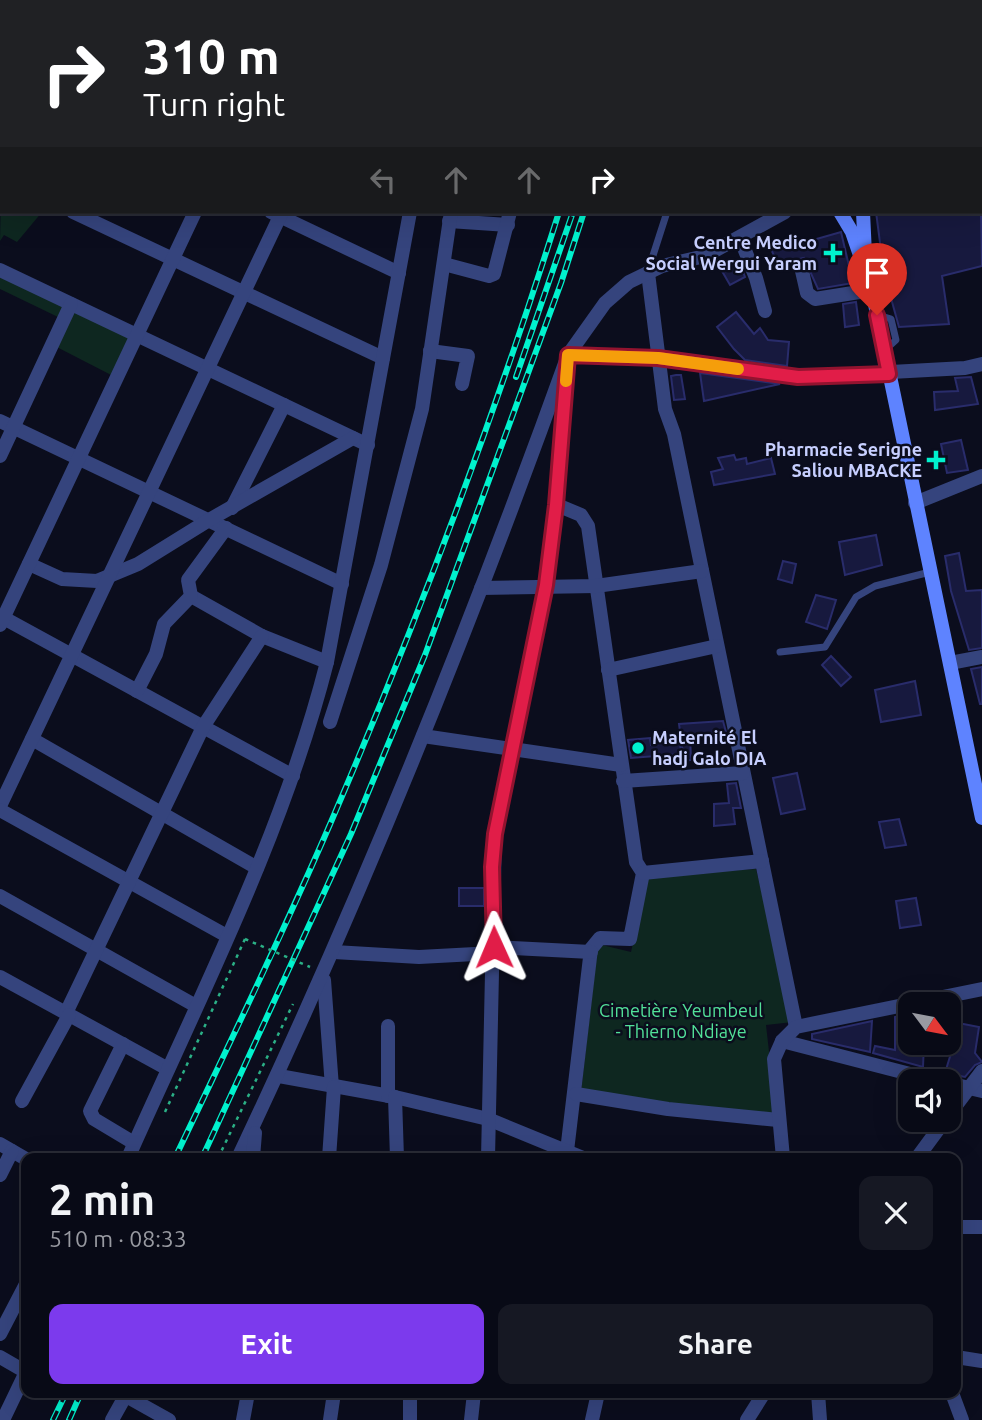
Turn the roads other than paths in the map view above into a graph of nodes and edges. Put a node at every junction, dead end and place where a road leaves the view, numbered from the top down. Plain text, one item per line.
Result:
1 (77, 214) edge
2 (194, 214) edge
3 (278, 214) edge
4 (280, 214) edge
5 (410, 214) edge
6 (666, 214) edge
7 (768, 214) edge
8 (781, 214) edge
9 (841, 214) edge
10 (863, 214) edge
11 (450, 216) edge
12 (509, 219) edge
13 (759, 226) junction
14 (740, 238) junction
15 (173, 259) junction
16 (444, 264) junction
17 (866, 270) junction
18 (802, 271) dead end
19 (0, 272) edge
20 (399, 273) junction
21 (648, 273) junction
22 (872, 290) junction
23 (244, 292) junction
24 (71, 304) junction
25 (765, 311) dead end
26 (136, 335) junction
27 (430, 351) junction
28 (568, 355) junction
29 (383, 358) junction
30 (658, 358) junction
31 (982, 364) edge
32 (208, 369) junction
33 (889, 374) junction
34 (462, 384) dead end
35 (284, 405) junction
36 (7, 424) edge
37 (353, 438) junction
38 (368, 445) junction
39 (0, 456) edge
40 (79, 458) junction
41 (982, 476) edge
42 (149, 492) junction
43 (915, 503) junction
44 (556, 505) junction
45 (232, 509) junction
46 (208, 520) junction
47 (226, 528) junction
48 (29, 564) junction
49 (702, 571) junction
50 (930, 572) junction
51 (109, 576) junction
52 (342, 584) junction
53 (546, 585) junction
54 (596, 586) junction
55 (481, 587) junction
56 (191, 596) junction
57 (1, 620) edge
58 (262, 636) junction
59 (717, 646) junction
60 (780, 652) dead end
61 (72, 655) junction
62 (982, 657) edge
63 (327, 663) junction
64 (950, 663) junction
65 (608, 670) junction
66 (137, 691) junction
67 (330, 722) dead end
68 (203, 727) junction
69 (423, 736) junction
70 (32, 739) junction
71 (512, 749) junction
72 (621, 765) junction
73 (977, 772) edge
74 (743, 773) junction
75 (293, 776) junction
76 (623, 781) junction
77 (0, 808) edge
78 (162, 812) junction
79 (981, 813) edge
80 (762, 861) junction
81 (257, 868) junction
82 (643, 873) junction
83 (129, 882) junction
84 (0, 896) edge
85 (227, 936) junction
86 (96, 950) junction
87 (494, 950) junction
88 (334, 951) junction
89 (591, 952) junction
90 (324, 975) junction
91 (1, 979) edge
92 (982, 989) edge
93 (196, 1006) junction
94 (67, 1014) junction
95 (388, 1026) dead end
96 (796, 1027) junction
97 (782, 1041) junction
98 (123, 1044) junction
99 (168, 1069) junction
100 (898, 1071) edge
101 (982, 1071) edge
102 (279, 1076) junction
103 (333, 1087) junction
104 (975, 1090) edge
105 (576, 1094) junction
106 (391, 1096) junction
107 (22, 1101) dead end
108 (961, 1103) edge
109 (488, 1119) junction
110 (256, 1121) junction
111 (778, 1121) junction
112 (936, 1132) edge
113 (135, 1143) junction
114 (6, 1147) edge
115 (567, 1152) joint
116 (130, 1153) edge
117 (241, 1153) edge
118 (253, 1153) edge
119 (329, 1153) edge
120 (397, 1153) edge
121 (488, 1153) edge
122 (782, 1153) edge
123 (921, 1153) edge
124 (0, 1175) edge
125 (961, 1227) edge
126 (982, 1227) edge
127 (21, 1294) edge
128 (0, 1334) edge
129 (0, 1357) edge
130 (961, 1358) edge
131 (982, 1361) edge
132 (21, 1369) edge
133 (21, 1382) edge
134 (124, 1398) edge
135 (133, 1398) edge
136 (247, 1398) edge
137 (333, 1398) edge
138 (410, 1398) edge
139 (473, 1398) edge
140 (597, 1398) edge
141 (761, 1398) edge
142 (818, 1398) edge
143 (954, 1398) edge
144 (3, 1420) edge
145 (113, 1420) edge
146 (169, 1420) edge
147 (243, 1420) edge
148 (330, 1420) edge
149 (410, 1420) edge
150 (471, 1420) edge
151 (592, 1420) edge
152 (747, 1420) edge
153 (820, 1420) edge
154 (962, 1420) edge

1 - 15 street
2 - 15 street
3 - 23 street
4 - 20 street
5 - 20 street
6 - 21 lane
7 - 13 street
8 - 13 street
9 - 17 main road
10 - 17 main road
11 - 12 street
11 - 16 street
12 - 16 street
13 - 14 street
14 - 21 street
14 - 25 street
15 - 23 street
15 - 26 street
16 - 27 street
17 - 22 main road
18 - 22 street
19 - 24 street
20 - 29 street
21 - 28 street
21 - 30 street
22 - 33 main road
23 - 29 street
23 - 32 street
24 - 26 street
24 - 36 street
26 - 32 street
26 - 40 street
27 - 34 street
27 - 67 street
28 - 30 street
28 - 44 street
28 - 55 street
29 - 38 street
30 - 33 street
30 - 49 street
31 - 33 street
32 - 35 street
32 - 42 street
33 - 43 main road
35 - 37 street
35 - 45 street
36 - 39 street
36 - 40 street
37 - 38 street
37 - 45 street
38 - 52 street
40 - 42 street
40 - 48 street
41 - 43 street
42 - 46 street
42 - 51 street
43 - 50 main road
44 - 53 street
44 - 54 street
45 - 46 street
46 - 47 street
46 - 51 street
47 - 52 street
47 - 56 street
48 - 51 street
48 - 57 street
49 - 54 street
49 - 59 street
50 - 60 lane
50 - 64 main road
51 - 61 street
52 - 63 street
53 - 54 street
53 - 55 street
53 - 71 street
54 - 65 street
55 - 69 street
56 - 58 street
56 - 66 street
57 - 61 street
58 - 63 street
58 - 68 street
59 - 65 street
59 - 74 street
61 - 66 street
61 - 70 street
62 - 64 street
63 - 75 street
64 - 73 main road
65 - 72 street
66 - 68 street
68 - 75 street
68 - 78 street
69 - 71 street
69 - 88 street
70 - 77 street
70 - 78 street
71 - 72 street
71 - 87 street
72 - 76 street
73 - 79 main road
74 - 76 street
74 - 80 street
75 - 81 street
76 - 82 street
77 - 83 street
78 - 81 street
78 - 83 street
80 - 82 street
80 - 96 street
81 - 85 street
82 - 89 street
83 - 85 street
83 - 86 street
84 - 86 street
85 - 93 street
86 - 93 street
86 - 94 street
87 - 88 street
87 - 89 street
87 - 109 street
88 - 90 street
89 - 105 street
90 - 102 street
90 - 103 street
91 - 94 street
92 - 96 street
93 - 99 street
94 - 98 street
94 - 107 street
95 - 106 street
96 - 97 street
97 - 100 street
97 - 111 street
98 - 99 street
98 - 113 street
99 - 113 street
101 - 104 street
102 - 103 street
102 - 110 street
103 - 106 street
103 - 119 street
104 - 108 street
105 - 111 street
105 - 115 street
106 - 109 street
106 - 120 street
109 - 115 street
109 - 121 street
110 - 117 street
110 - 118 street
111 - 122 street
112 - 123 street
113 - 116 street
114 - 124 street
125 - 126 street
127 - 128 street
129 - 132 street
130 - 131 street
133 - 144 street
134 - 145 street
135 - 146 street
136 - 147 street
137 - 148 street
138 - 149 street
139 - 150 street
140 - 151 street
141 - 152 street
142 - 153 street
143 - 154 street

